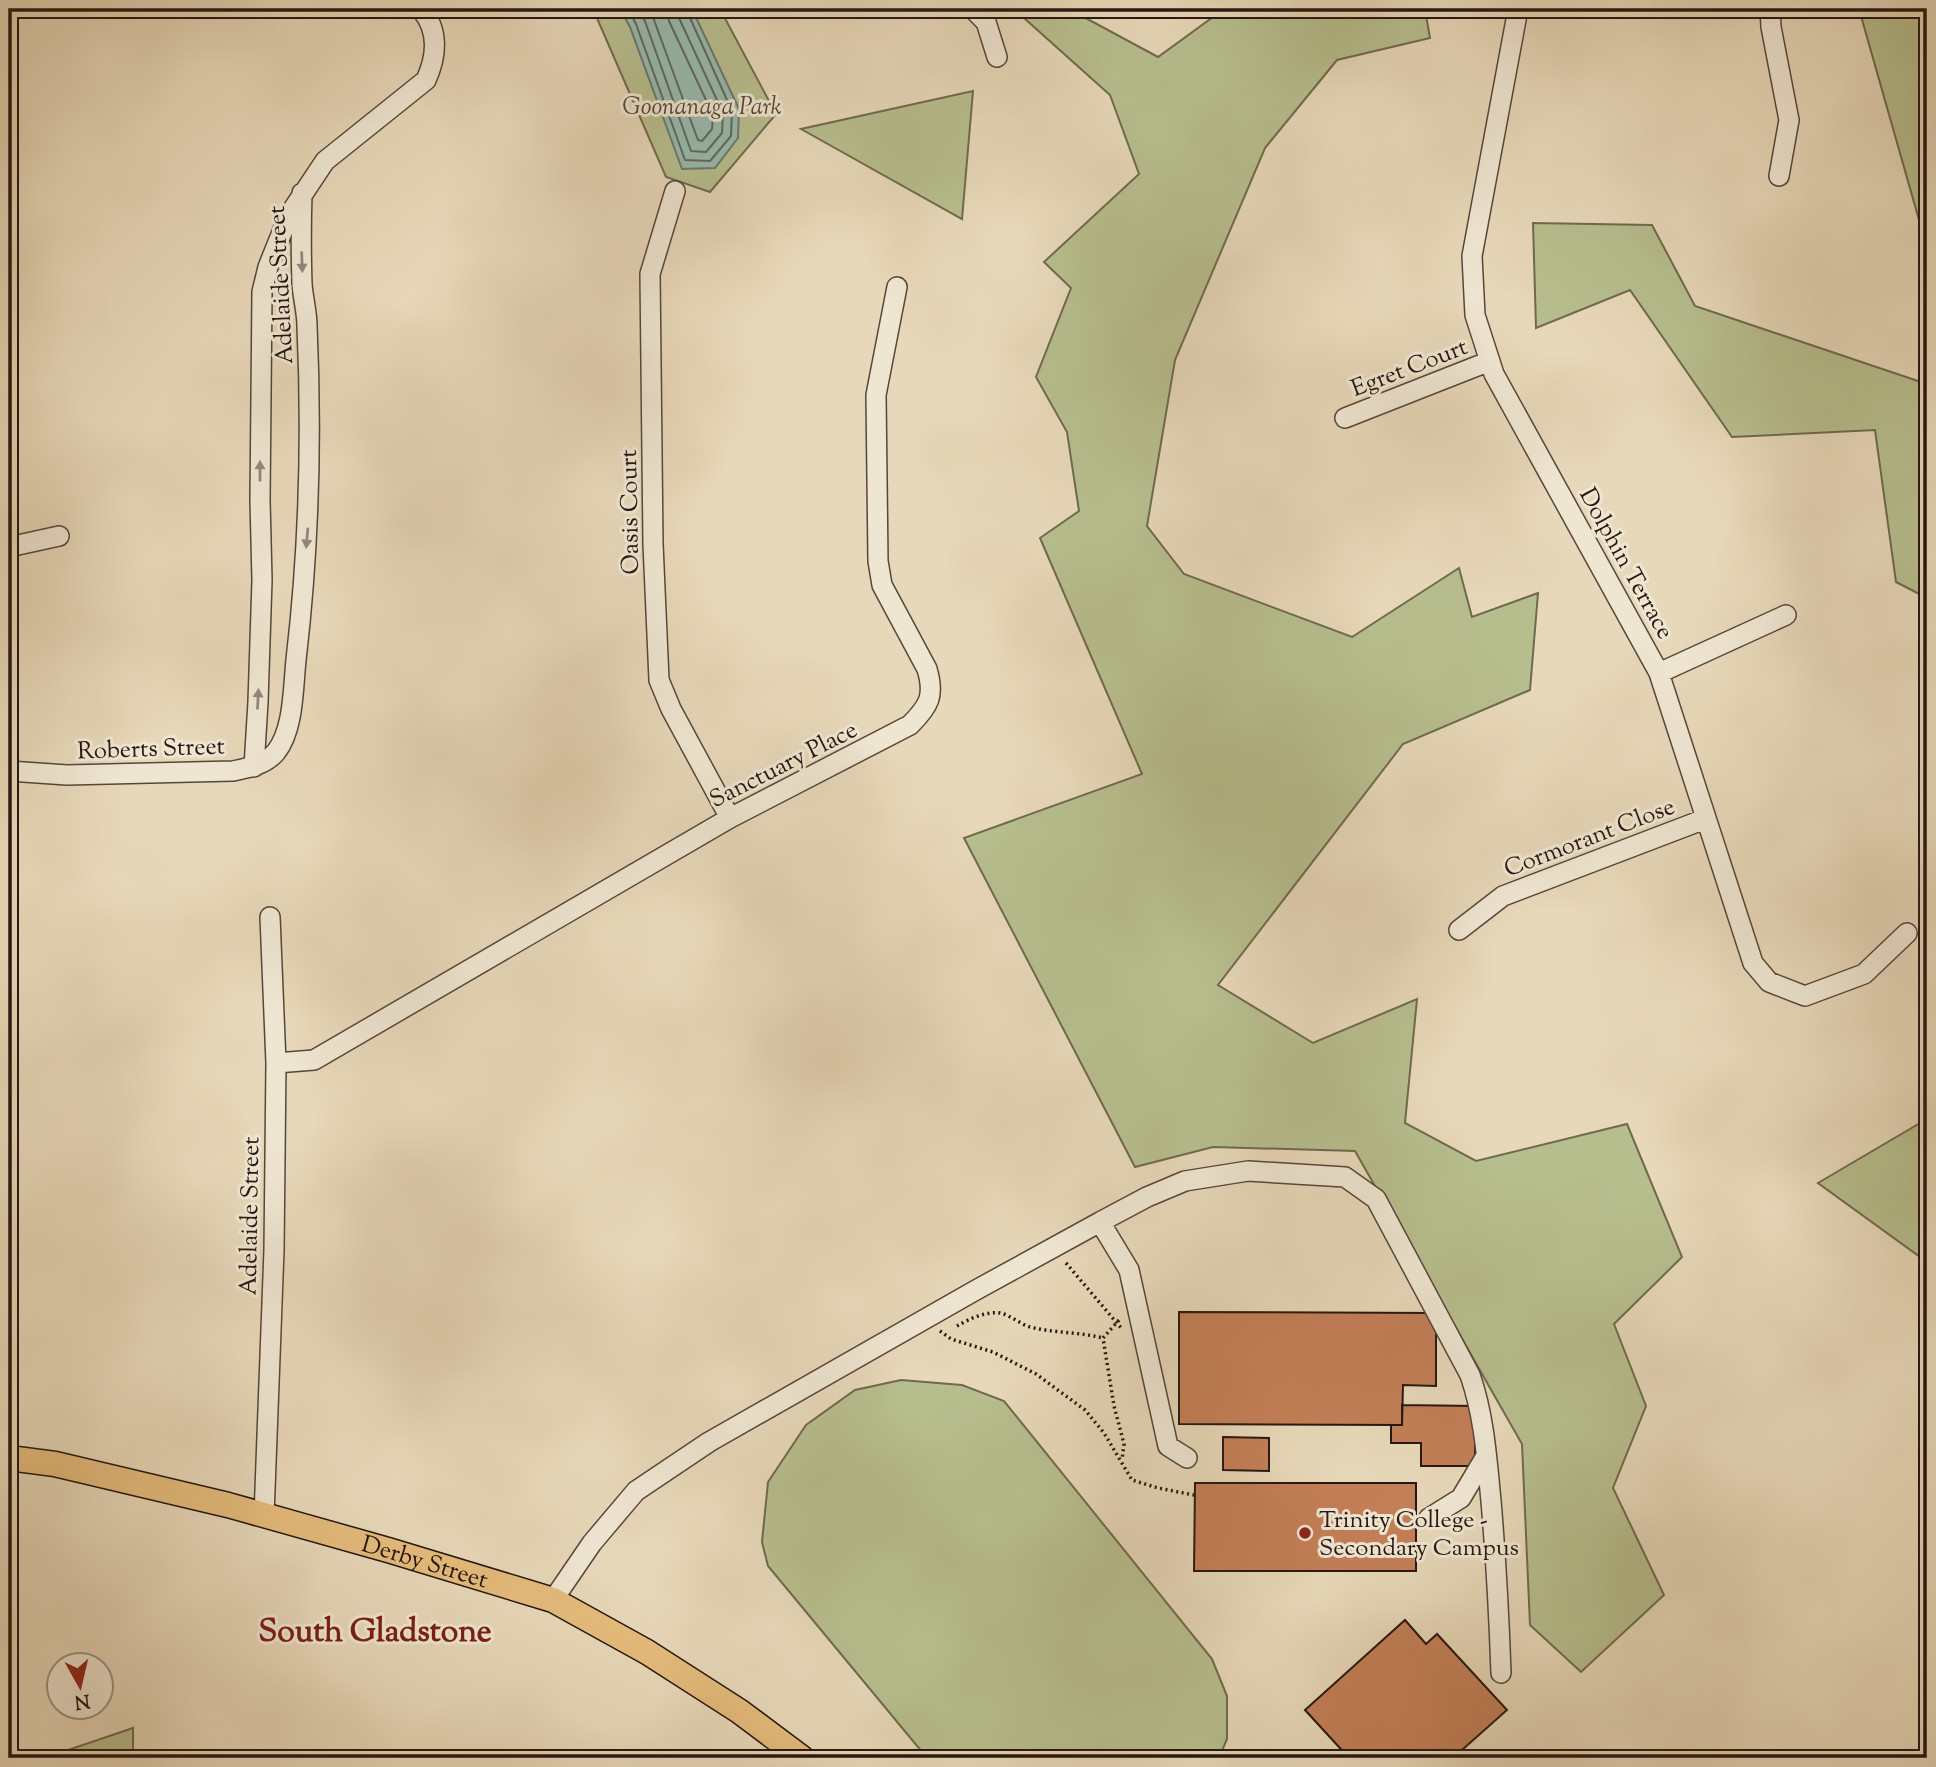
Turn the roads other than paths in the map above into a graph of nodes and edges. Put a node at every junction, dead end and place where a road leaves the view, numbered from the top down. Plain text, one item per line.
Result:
1 (421, 9) edge
2 (973, 9) edge
3 (1518, 9) edge
4 (1770, 9) edge
5 (997, 57) dead end
6 (1779, 176) dead end
7 (675, 191) dead end
8 (302, 193) junction
9 (897, 287) dead end
10 (1490, 361) junction
11 (1345, 418) dead end
12 (59, 537) dead end
13 (9, 547) edge
14 (1786, 615) dead end
15 (1659, 673) junction
16 (283, 740) joint
17 (254, 767) junction
18 (9, 771) edge
19 (730, 818) junction
20 (1705, 819) junction
21 (270, 917) dead end
22 (1459, 930) dead end
23 (1907, 933) dead end
24 (276, 1063) junction
25 (1100, 1222) junction
26 (1486, 1456) junction
27 (9, 1458) edge
28 (1187, 1458) dead end
29 (264, 1516) junction
30 (1429, 1518) dead end
31 (552, 1600) junction
32 (1501, 1673) dead end
33 (802, 1758) edge

1 - 8 street
2 - 5 street
3 - 10 street, Dolphin Terrace
4 - 6 street
7 - 19 street, Oasis Court
8 -> 16 street, Adelaide Street
17 -> 8 street, Adelaide Street
9 - 19 street, Sanctuary Place
10 - 11 street, Egret Court
10 - 15 street, Dolphin Terrace
12 - 13 street
14 - 15 street
15 - 20 street, Dolphin Terrace
16 - 17 street, Roberts Street
17 - 18 street, Roberts Street
19 - 24 street, Sanctuary Place
20 - 22 street, Cormorant Close
20 - 23 street, Dolphin Terrace
21 - 24 street, Adelaide Street
24 - 29 street, Adelaide Street
25 - 26 street
25 - 28 street
25 - 31 street
26 - 30 street
26 - 32 street
27 - 29 main road, Derby Street
29 - 31 main road, Derby Street
31 - 33 main road, Derby Street

